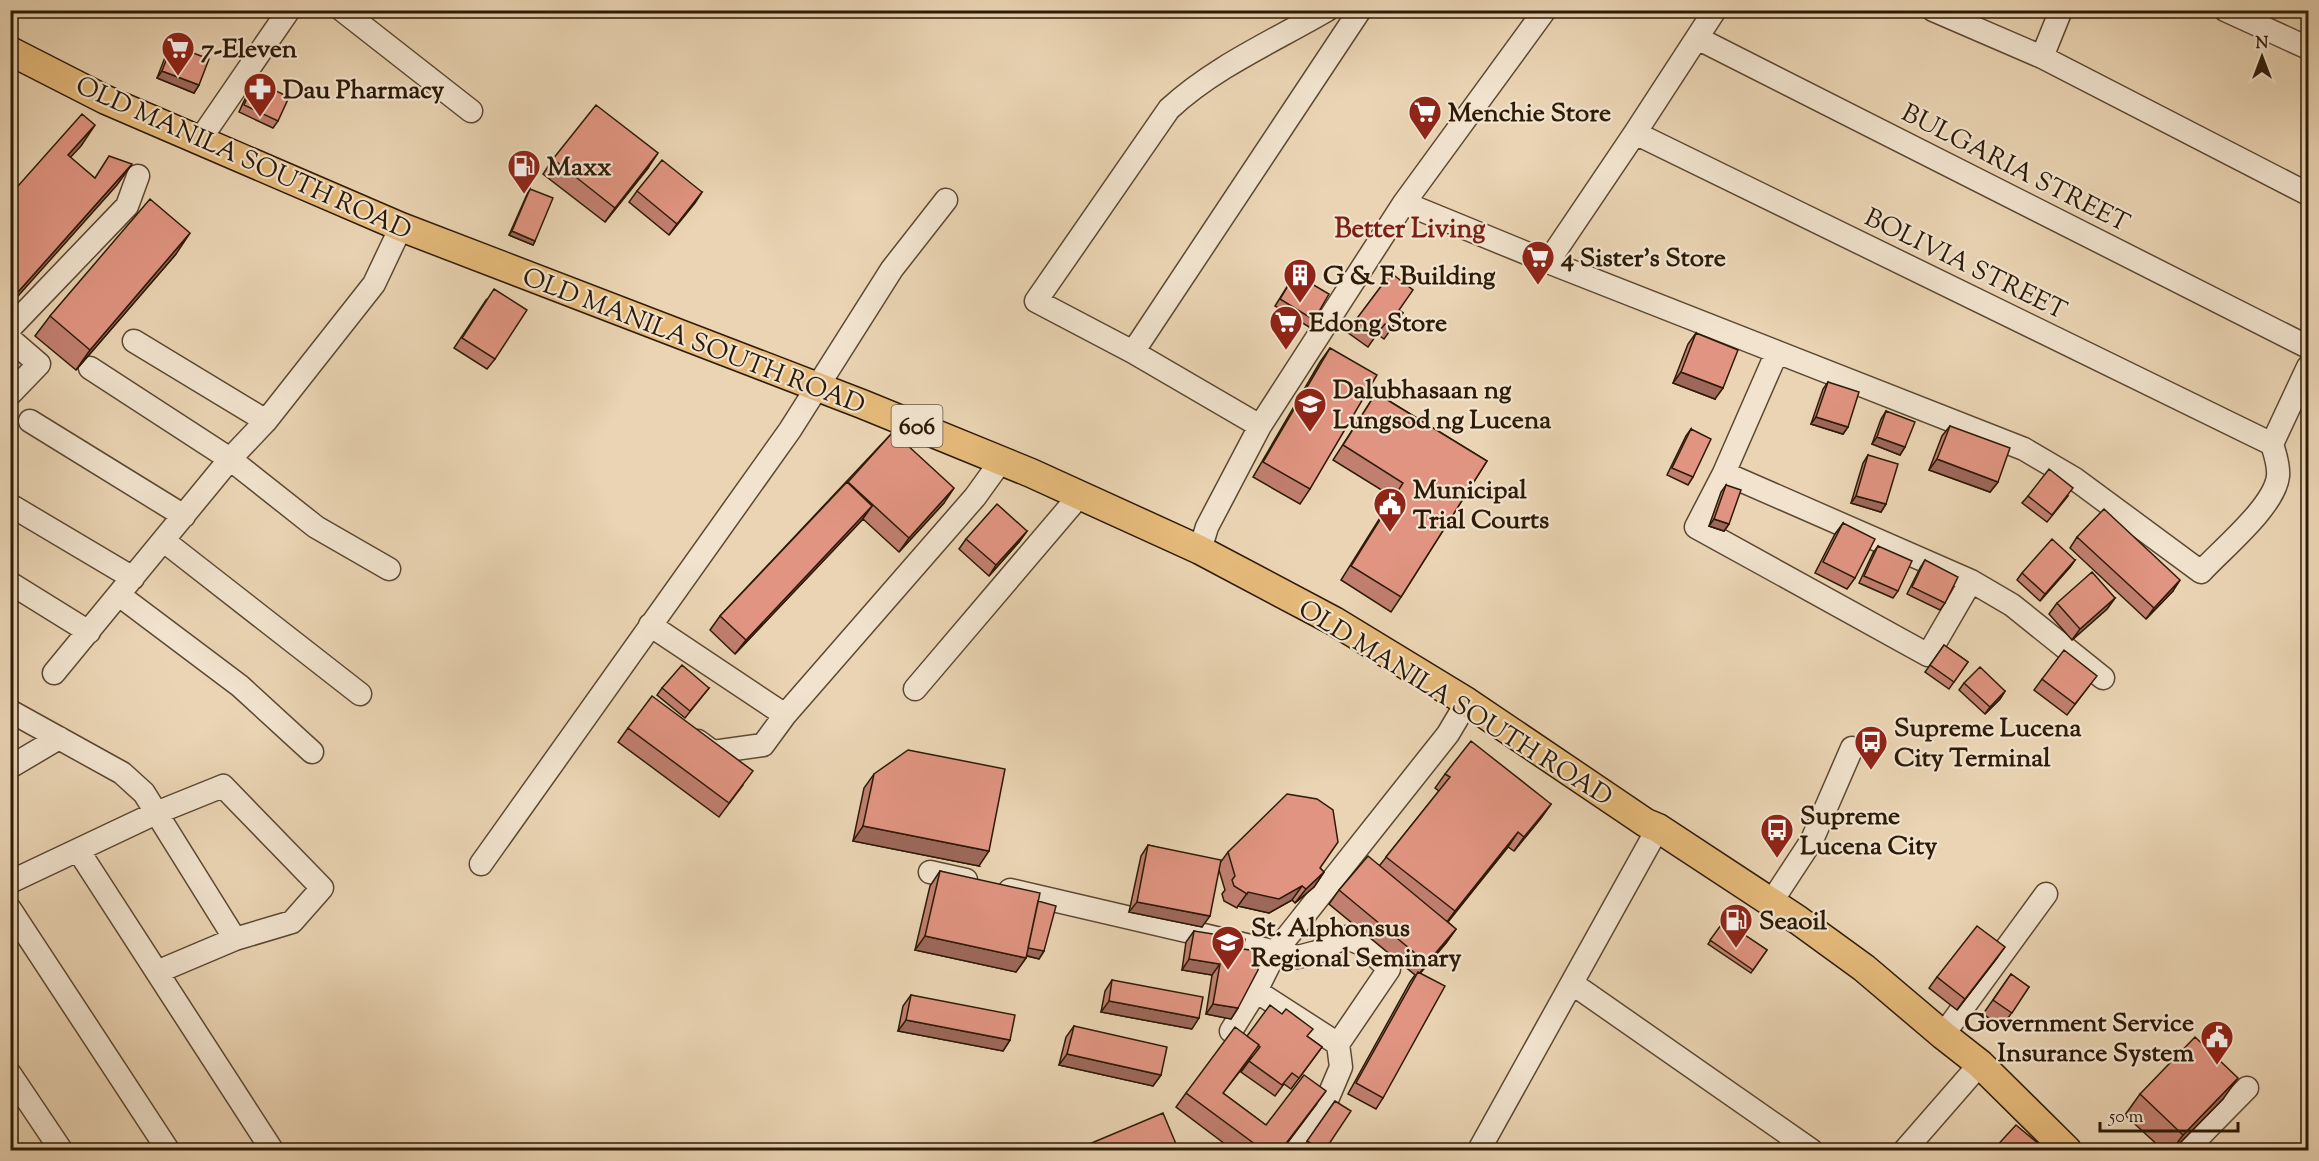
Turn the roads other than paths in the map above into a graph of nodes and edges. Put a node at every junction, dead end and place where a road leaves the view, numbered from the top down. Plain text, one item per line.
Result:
1 (289, 10) edge
2 (342, 10) edge
3 (1327, 10) edge
4 (1360, 10) edge
5 (1545, 10) edge
6 (1714, 10) edge
7 (1933, 10) edge
8 (2061, 10) edge
9 (2225, 10) edge
10 (1697, 38) junction
11 (2308, 48) edge
12 (10, 51) edge
13 (2042, 57) junction
14 (471, 111) dead end
15 (1635, 134) junction
16 (199, 141) junction
17 (138, 176) dead end
18 (2308, 194) edge
19 (946, 200) dead end
20 (1404, 203) junction
21 (401, 227) junction
22 (1548, 262) junction
23 (10, 328) edge
24 (10, 339) edge
25 (134, 341) dead end
26 (2308, 347) edge
27 (1133, 351) junction
28 (1777, 352) junction
29 (2308, 367) edge
30 (90, 368) edge
31 (818, 388) junction
32 (10, 394) edge
33 (30, 421) dead end
34 (266, 421) junction
35 (1260, 426) junction
36 (2272, 444) junction
37 (230, 459) junction
38 (1001, 461) junction
39 (1724, 473) junction
40 (1080, 495) junction
41 (10, 505) edge
42 (184, 516) junction
43 (164, 541) junction
44 (1200, 550) junction
45 (389, 569) dead end
46 (1971, 581) junction
47 (10, 584) edge
48 (126, 587) junction
49 (650, 625) junction
50 (89, 632) junction
51 (54, 673) dead end
52 (2103, 678) dead end
53 (915, 689) dead end
54 (360, 694) dead end
55 (1467, 702) junction
56 (10, 711) edge
57 (785, 715) junction
58 (684, 731) edge
59 (59, 738) junction
60 (1852, 748) dead end
61 (312, 752) dead end
62 (10, 766) edge
63 (156, 813) junction
64 (1658, 828) junction
65 (78, 850) junction
66 (482, 864) dead end
67 (930, 872) dead end
68 (10, 882) edge
69 (2046, 894) dead end
70 (1770, 904) junction
71 (10, 909) edge
72 (235, 939) junction
73 (1276, 951) junction
74 (157, 972) junction
75 (1573, 984) junction
76 (1256, 991) junction
77 (1231, 1031) edge
78 (1943, 1035) junction
79 (1338, 1044) junction
80 (1980, 1064) junction
81 (10, 1074) edge
82 (2247, 1088) dead end
83 (1487, 1148) edge
84 (61, 1150) edge
85 (168, 1150) edge
86 (272, 1150) edge
87 (1294, 1150) edge
88 (1811, 1150) edge
89 (1905, 1150) edge
90 (2067, 1150) edge
91 (2186, 1150) edge

1 - 16 street
2 - 14 street
3 - 27 street
4 - 27 street
5 - 20 street
6 - 10 street
7 - 13 street
8 - 13 street
9 - 11 street
10 - 15 street
10 - 26 street, BULGARIA STREET
12 - 16 main road, OLD MANILA SOUTH ROAD / 606
13 - 18 street
15 - 22 street
15 - 36 street, BOLIVIA STREET
16 - 21 main road, OLD MANILA SOUTH ROAD / 606
17 - 23 street
19 - 31 street
20 - 22 street
20 - 35 street
21 - 31 main road, OLD MANILA SOUTH ROAD / 606
21 - 34 street
22 - 28 street
24 - 32 street
25 - 34 street
27 - 35 street
28 - 36 street
28 - 39 street
29 - 36 street
30 - 37 street
31 - 38 main road, OLD MANILA SOUTH ROAD / 606
31 - 49 street
33 - 42 street
34 - 37 street
35 - 44 street
37 - 42 street
37 - 45 street
38 - 40 main road, OLD MANILA SOUTH ROAD / 606
38 - 57 street
39 - 46 street
39 - 46 street
40 - 44 main road, OLD MANILA SOUTH ROAD / 606
40 - 53 street
41 - 48 street
42 - 43 street
43 - 48 street
43 - 54 street
44 - 55 main road, OLD MANILA SOUTH ROAD / 606
46 - 52 street
47 - 50 street
48 - 50 street
48 - 61 street
49 - 57 street
49 - 66 street
50 - 51 street
55 - 64 main road, OLD MANILA SOUTH ROAD / 606
55 - 73 street
56 - 59 street
57 - 58 street
59 - 62 street
59 - 63 street
60 - 70 street
63 - 65 street
63 - 72 street
63 - 72 street
64 - 70 main road, OLD MANILA SOUTH ROAD / 606
64 - 75 street
65 - 68 street
65 - 74 street
67 - 73 street
69 - 78 street
70 - 78 main road, OLD MANILA SOUTH ROAD / 606
71 - 85 street
72 - 74 street
73 - 76 street
73 - 79 street
74 - 86 street
75 - 83 street
75 - 88 street
76 - 77 street
76 - 79 street
78 - 80 main road, OLD MANILA SOUTH ROAD / 606
79 - 87 street
80 - 89 street
80 - 90 main road, OLD MANILA SOUTH ROAD / 606
81 - 84 street
82 - 91 street

